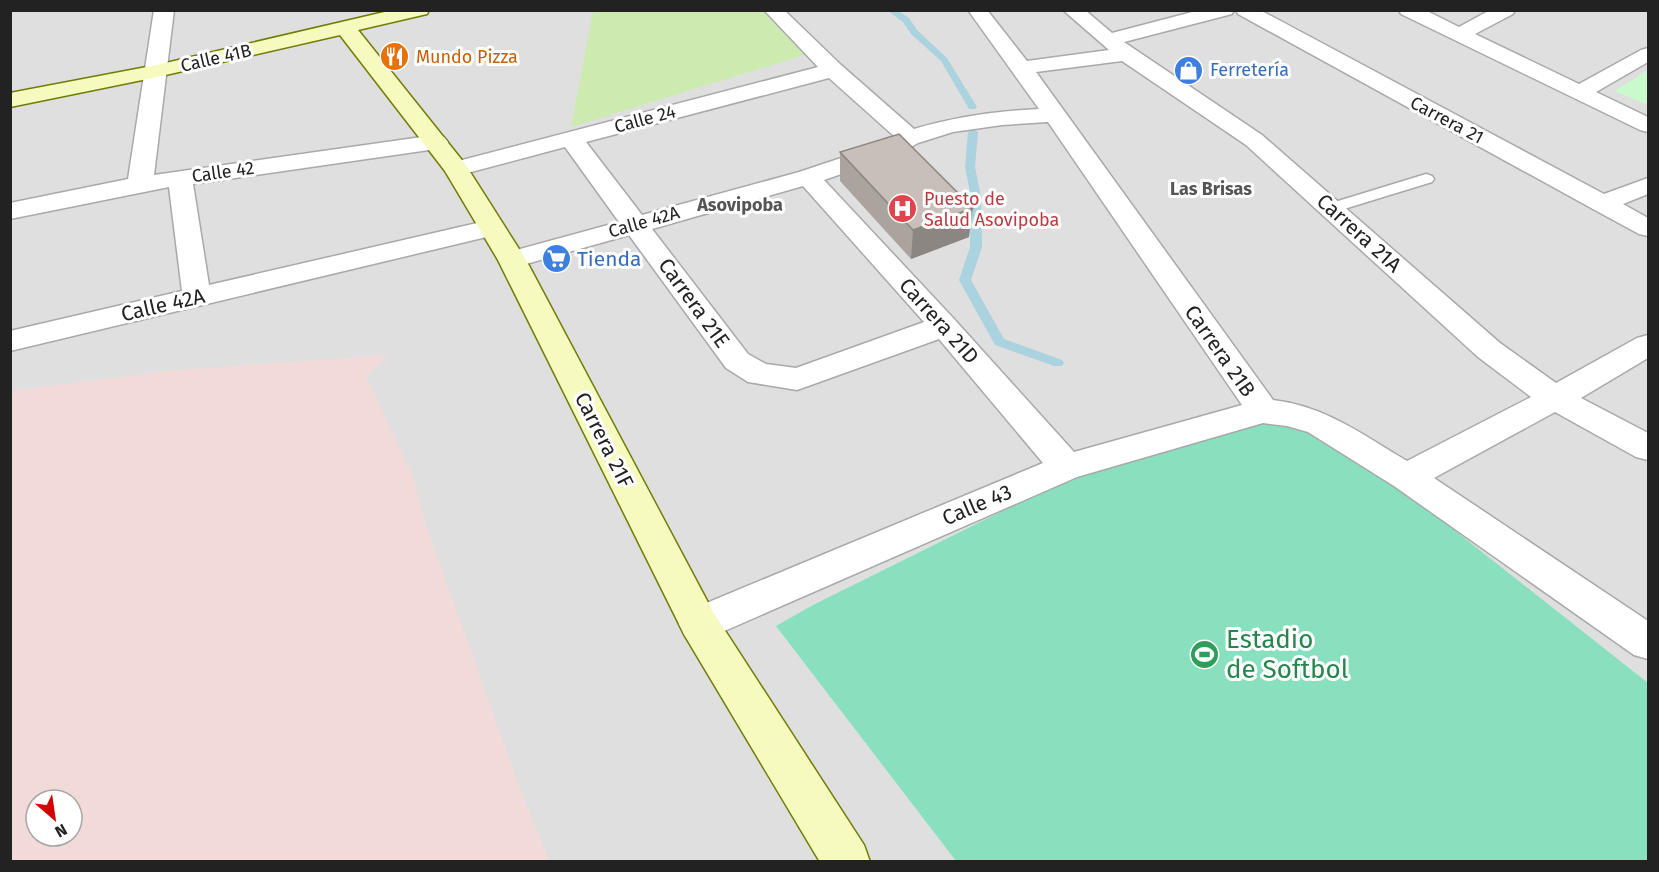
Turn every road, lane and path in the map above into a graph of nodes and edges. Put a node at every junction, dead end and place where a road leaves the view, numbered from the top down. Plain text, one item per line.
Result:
1 (164, 10) edge
2 (420, 10) edge
3 (773, 10) edge
4 (977, 10) edge
5 (1072, 10) edge
6 (1225, 10) edge
7 (1245, 10) edge
8 (1408, 10) edge
9 (1506, 10) edge
10 (346, 29) junction
11 (1459, 35) junction
12 (1117, 47) junction
13 (1648, 54) edge
14 (1022, 68) junction
15 (833, 70) junction
16 (157, 71) junction
17 (1582, 91) junction
18 (10, 100) edge
19 (1053, 115) junction
20 (1648, 125) edge
21 (910, 138) junction
22 (571, 139) junction
23 (436, 142) junction
24 (456, 169) junction
25 (808, 177) junction
26 (180, 178) junction
27 (1426, 179) dead end
28 (140, 184) junction
29 (1648, 185) edge
30 (1602, 204) junction
31 (1331, 208) junction
32 (10, 211) edge
33 (636, 224) junction
34 (490, 228) junction
35 (1648, 228) edge
36 (512, 260) junction
37 (197, 297) junction
38 (944, 326) junction
39 (10, 341) edge
40 (1648, 345) edge
41 (1555, 398) junction
42 (1263, 411) junction
43 (1648, 448) edge
44 (1067, 466) junction
45 (1406, 477) junction
46 (699, 624) junction
47 (1648, 642) edge
48 (847, 861) edge

1 - 16 street
2 - 10 street, Calle 41B
3 - 15 street
4 - 14 street, Carrera 21B
5 - 12 street, Carrera 21A
6 - 12 street
7 - 30 street, Carrera 21
8 - 11 street
9 - 11 street
10 - 16 street, Calle 41B
10 - 23 street, Carrera 21F
11 - 17 street
12 - 14 street
12 - 31 street, Carrera 21A
13 - 17 street
14 - 19 street, Carrera 21B
15 - 21 street
15 - 22 street, Calle 24
16 - 18 street, Calle 41B
16 - 28 street
17 - 20 street
19 - 21 street, Calle 42A
19 - 42 street, Carrera 21B
21 - 25 street, Calle 42A
22 - 24 street, Calle 24
22 - 33 street, Carrera 21E
23 - 24 street, Carrera 21F
23 - 26 street, Calle 42
24 - 34 street, Carrera 21F
25 - 33 street, Calle 42A
25 - 38 street, Carrera 21D
26 - 28 street, Calle 42
26 - 37 street
27 - 31 lane
28 - 32 street, Calle 42
29 - 30 street
30 - 35 street, Carrera 21
31 - 41 street, Carrera 21A
33 - 36 street, Calle 42A
33 - 38 street, Carrera 21E
34 - 36 street, Carrera 21F
34 - 37 street, Calle 42A
36 - 46 street, Carrera 21F
37 - 39 street, Calle 42A
38 - 44 street, Carrera 21D
40 - 41 street
41 - 43 street, Carrera 21A
41 - 45 street
42 - 44 street, Calle 43
42 - 45 street, Carrera 21B
44 - 46 street, Calle 43
45 - 47 street, Carrera 21B
46 - 48 street, Carrera 21F

